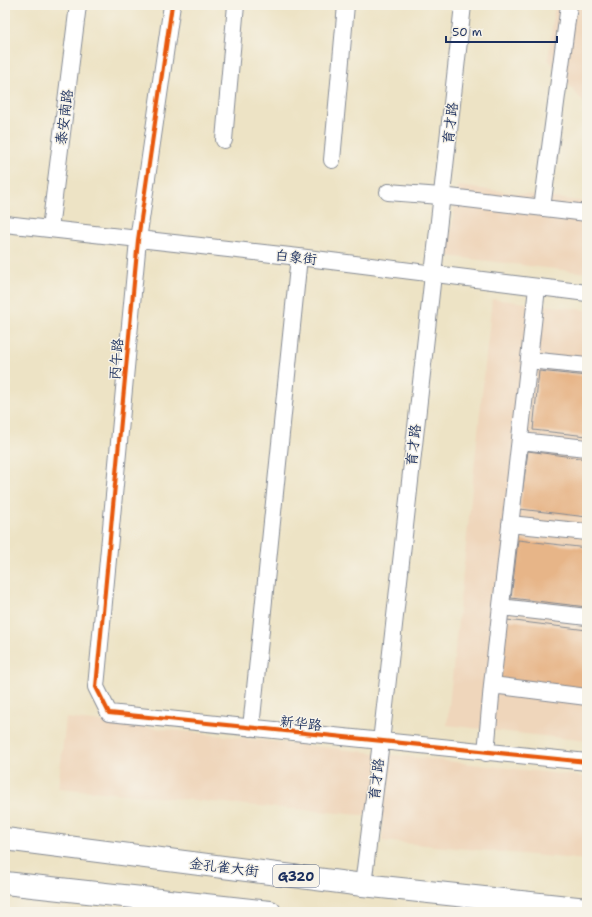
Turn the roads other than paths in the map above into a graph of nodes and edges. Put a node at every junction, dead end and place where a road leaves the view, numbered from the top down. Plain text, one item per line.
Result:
1 (78, 5) edge
2 (172, 5) edge
3 (236, 5) edge
4 (346, 5) edge
5 (463, 5) edge
6 (569, 5) edge
7 (224, 140) dead end
8 (332, 160) dead end
9 (388, 192) dead end
10 (441, 196) junction
11 (542, 208) junction
12 (587, 213) edge
13 (5, 224) edge
14 (50, 229) junction
15 (138, 240) junction
16 (299, 257) junction
17 (432, 273) junction
18 (537, 288) junction
19 (587, 293) edge
20 (529, 360) junction
21 (587, 366) edge
22 (520, 441) junction
23 (587, 448) edge
24 (510, 524) junction
25 (587, 532) edge
26 (501, 608) junction
27 (587, 617) edge
28 (492, 685) junction
29 (587, 698) edge
30 (109, 713) joint
31 (251, 728) junction
32 (381, 742) junction
33 (486, 753) junction
34 (587, 762) edge
35 (5, 839) edge
36 (5, 883) edge
37 (363, 885) junction
38 (587, 909) edge
39 (270, 912) edge

1 - 14 street, 泰安南路
2 - 15 street, 丙午路
3 - 7 street
4 - 8 street
5 - 10 street, 育才路
6 - 11 street
9 - 10 street
10 - 11 street
10 - 17 street, 育才路
11 - 12 street
13 - 14 street, 白象街
14 - 15 street, 白象街
15 - 16 street, 白象街
15 - 30 street, 丙午路
16 - 17 street, 白象街
16 - 31 street
17 - 18 street, 白象街
17 - 32 street, 育才路
18 - 19 street, 白象街
18 - 20 street
20 - 21 street
20 - 22 street
22 - 23 street
22 - 24 street
24 - 25 street
24 - 26 street
26 - 27 street
26 - 28 street
28 - 29 street
28 - 33 street
30 - 31 street, 新华路
31 - 32 street, 新华路
32 - 33 street, 新华路
32 - 37 street, 育才路
33 - 34 street, 新华路
35 - 37 highway, 金孔雀大街 / G320
36 - 39 highway
37 - 38 highway, 金孔雀大街 / G320

